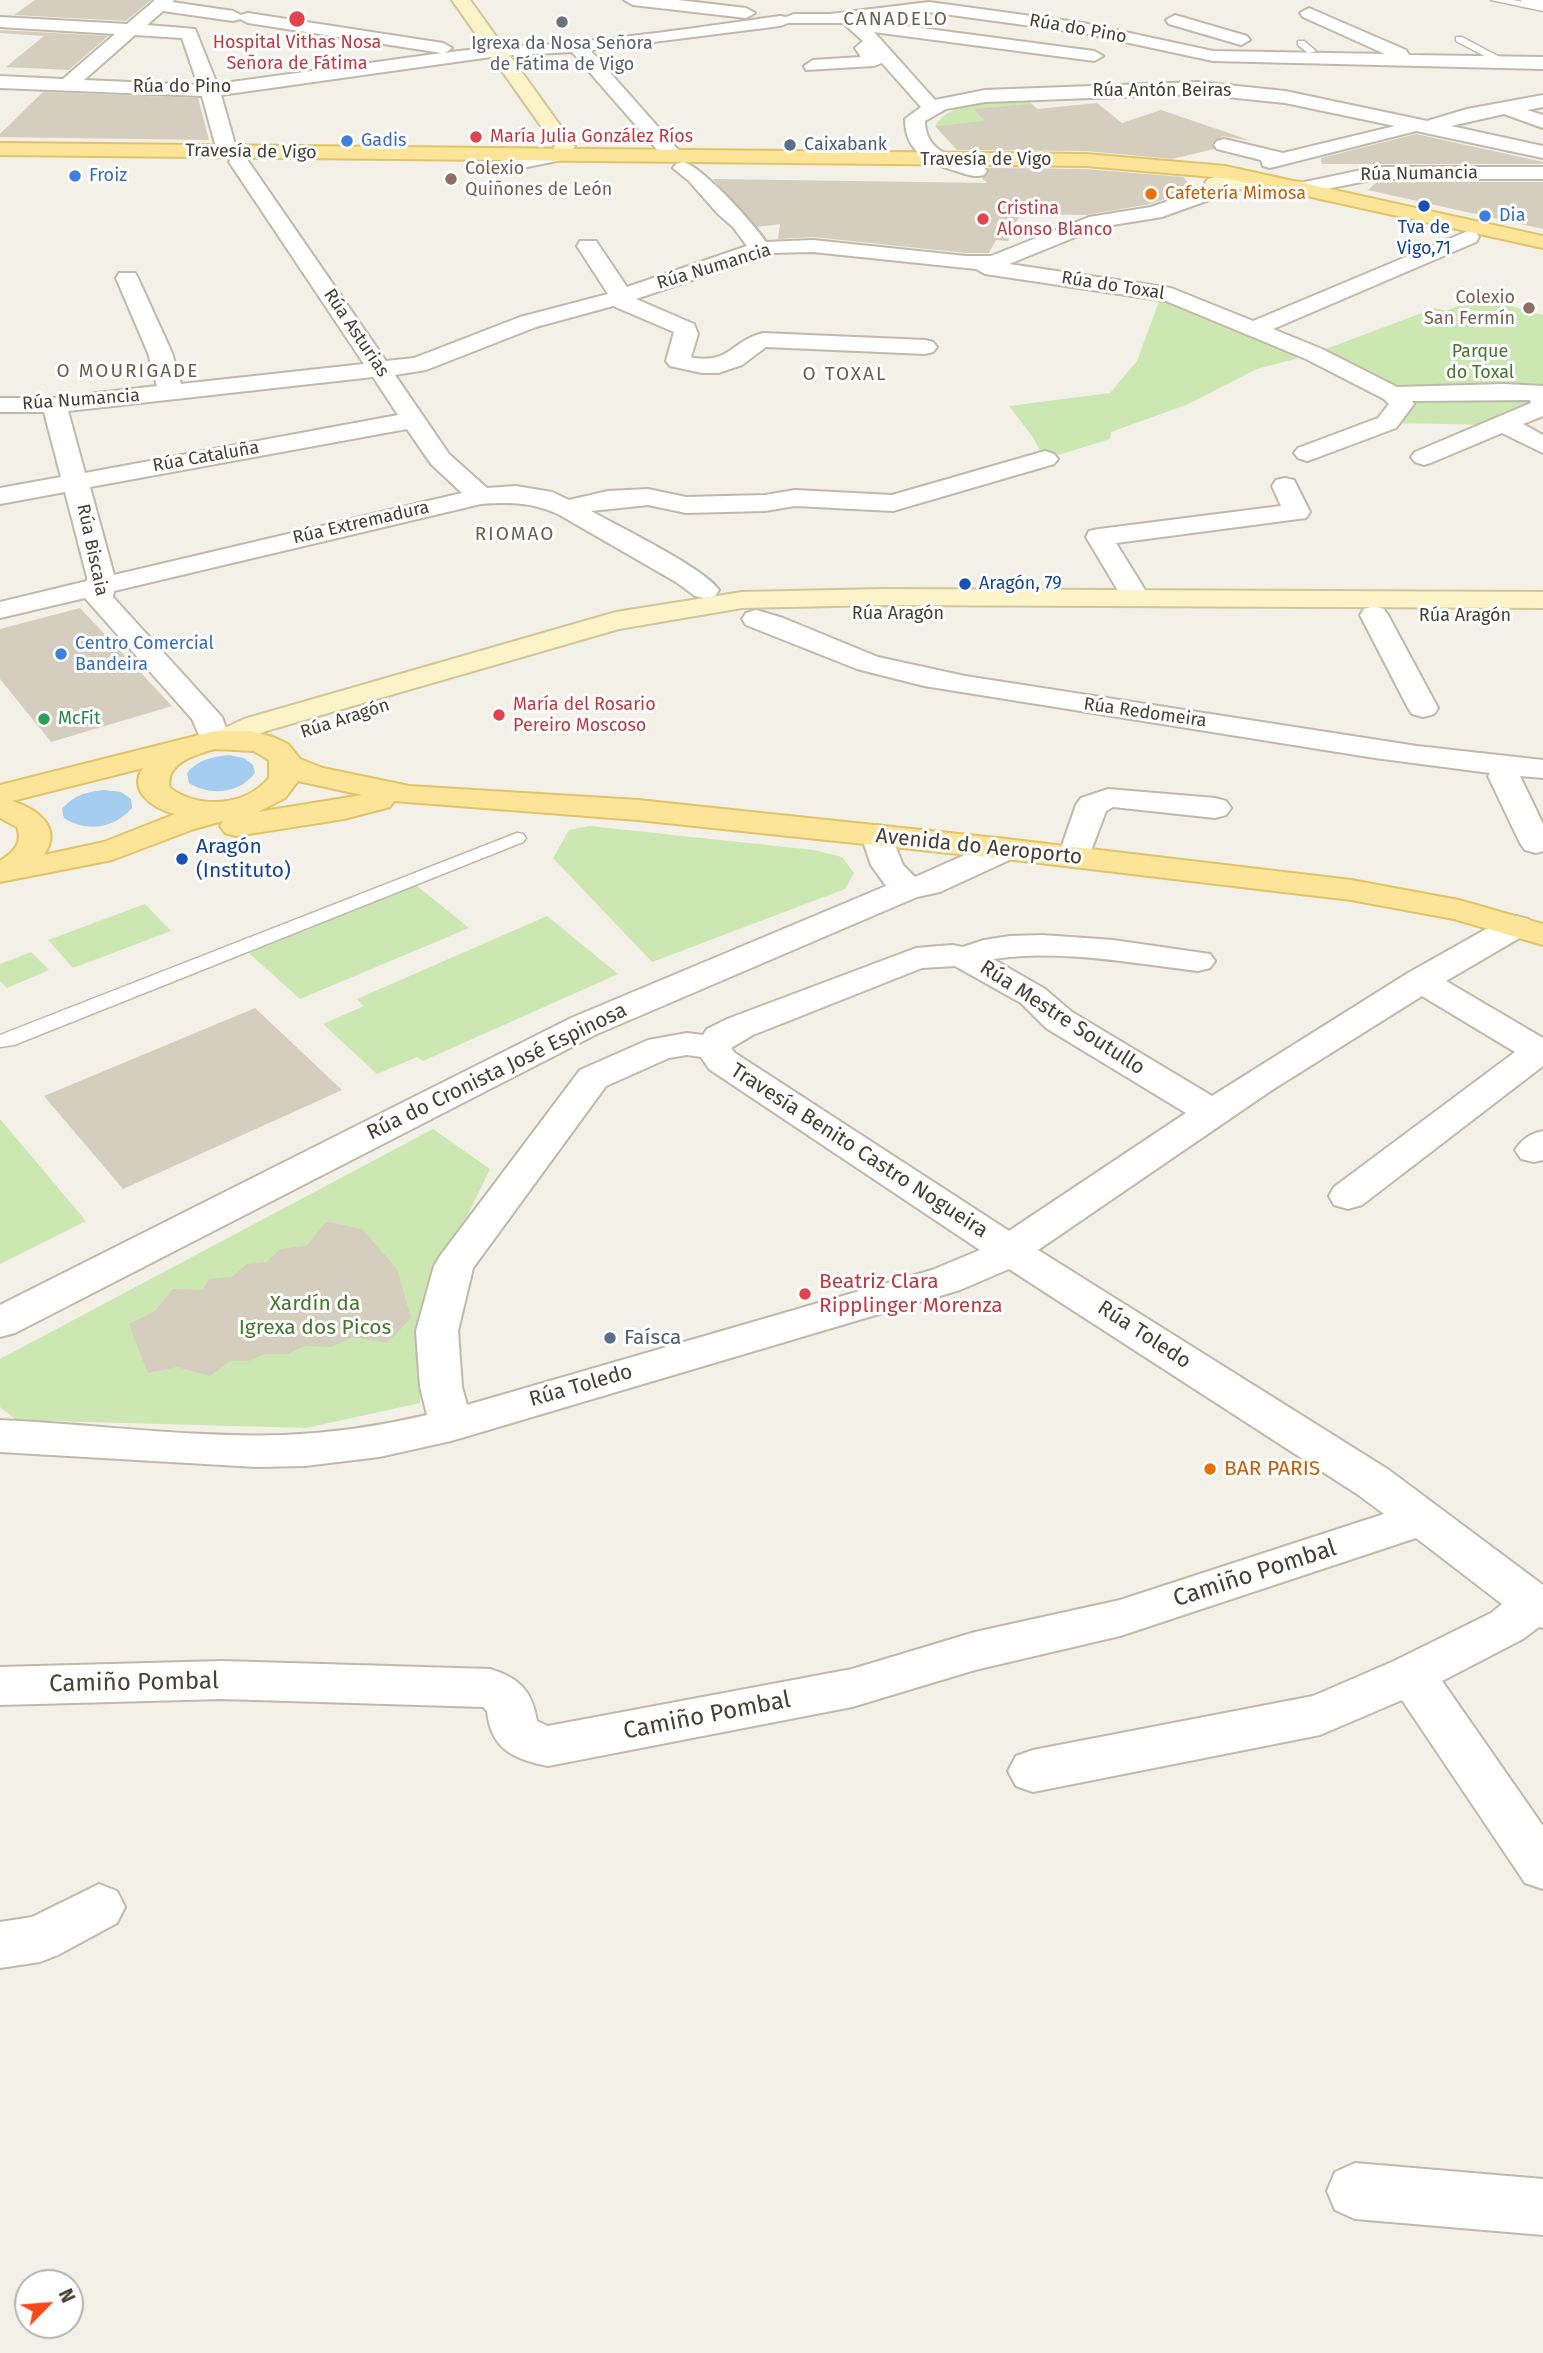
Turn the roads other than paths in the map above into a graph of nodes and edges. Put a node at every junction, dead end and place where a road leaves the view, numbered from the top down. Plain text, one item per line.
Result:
1 (461, 0) edge
2 (633, 0) edge
3 (1496, 0) edge
4 (1530, 0) edge
5 (162, 2) edge
6 (916, 3) edge
7 (1543, 6) edge
8 (1309, 13) dead end
9 (786, 15) edge
10 (1175, 19) dead end
11 (0, 22) edge
12 (132, 29) junction
13 (860, 30) junction
14 (1108, 34) junction
15 (1460, 38) dead end
16 (1301, 43) dead end
17 (581, 46) junction
18 (497, 49) junction
19 (1311, 51) dead end
20 (452, 54) junction
21 (1278, 57) junction
22 (1407, 60) junction
23 (1483, 62) junction
24 (1504, 62) junction
25 (1208, 63) dead end
26 (1543, 63) edge
27 (813, 66) dead end
28 (1145, 73) dead end
29 (1179, 73) dead end
30 (0, 82) edge
31 (66, 86) junction
32 (1162, 88) junction
33 (1535, 90) edge
34 (210, 91) junction
35 (931, 107) junction
36 (1505, 108) junction
37 (1543, 122) edge
38 (1423, 127) junction
39 (1224, 145) dead end
40 (0, 149) edge
41 (1543, 152) edge
42 (560, 155) junction
43 (931, 155) junction
44 (233, 157) junction
45 (0, 161) edge
46 (678, 163) junction
47 (502, 166) junction
48 (977, 172) junction
49 (1543, 173) edge
50 (1215, 183) junction
51 (1302, 188) junction
52 (1468, 237) junction
53 (1543, 242) edge
54 (588, 246) dead end
55 (760, 249) junction
56 (1543, 252) edge
57 (965, 263) junction
58 (127, 278) dead end
59 (621, 297) junction
60 (1255, 328) junction
61 (925, 346) dead end
62 (381, 370) junction
63 (171, 393) junction
64 (1393, 394) junction
65 (0, 405) edge
66 (54, 405) junction
67 (1541, 409) edge
68 (413, 420) junction
69 (1505, 425) junction
70 (1543, 445) edge
71 (1307, 453) dead end
72 (1424, 457) dead end
73 (1045, 459) dead end
74 (75, 481) junction
75 (1285, 486) dead end
76 (0, 496) edge
77 (481, 496) junction
78 (567, 508) junction
79 (99, 587) junction
80 (1136, 598) junction
81 (1543, 600) edge
82 (705, 605) junction
83 (0, 610) edge
84 (1374, 615) junction
85 (1543, 616) edge
86 (756, 619) junction
87 (1423, 708) dead end
88 (220, 740) junction
89 (178, 751) junction
90 (283, 758) junction
91 (1511, 766) junction
92 (1543, 768) edge
93 (0, 795) edge
94 (394, 798) junction
95 (252, 804) junction
96 (0, 808) edge
97 (1215, 808) dead end
98 (218, 811) junction
99 (877, 835) junction
100 (517, 838) dead end
101 (928, 841) junction
102 (1536, 843) dead end
103 (131, 844) junction
104 (1006, 849) junction
105 (1074, 857) junction
106 (5, 872) edge
107 (925, 882) junction
108 (1529, 930) edge
109 (966, 958) junction
110 (1198, 961) dead end
111 (1419, 980) junction
112 (0, 1041) edge
113 (713, 1048) junction
114 (1541, 1052) edge
115 (1213, 1113) junction
116 (1348, 1196) dead end
117 (1009, 1250) junction
118 (0, 1324) edge
119 (451, 1425) junction
120 (0, 1436) edge
121 (1422, 1519) junction
122 (1539, 1607) edge
123 (1411, 1675) junction
124 (0, 1686) edge
125 (1033, 1771) dead end
126 (1543, 1867) edge
127 (99, 1907) dead end
128 (0, 1945) edge
129 (1355, 2191) dead end
130 (1543, 2207) edge

1 - 18 main road
2 - 9 street
3 - 7 lane
4 - 7 street
5 - 12 street
5 - 20 street
6 - 13 street, Rúa do Pino
6 - 14 street, Rúa do Pino
8 - 22 street
9 - 13 street, Rúa do Pino
9 - 17 street, Rúa do Pino
10 - 21 street, Rúa do Pino
11 - 12 street
12 - 31 street
12 - 34 street, Rúa Asturias
13 - 14 street
13 - 27 street
13 - 35 street
14 - 21 street, Rúa do Pino
15 - 24 lane
16 - 19 lane
17 - 18 street, Rúa do Pino
17 - 46 street
18 - 20 street, Rúa do Pino
18 - 42 main road
20 - 34 street, Rúa do Pino
21 - 22 street, Rúa do Pino
22 - 23 street, Rúa do Pino
23 - 24 street, Rúa do Pino
23 - 33 street, Rúa Numancia
24 - 26 street, Rúa do Pino
25 - 29 street
28 - 32 street
30 - 31 street, Rúa do Pino
31 - 34 street, Rúa do Pino
32 - 35 street, Rúa Antón Beiras
32 - 38 street, Rúa Antón Beiras
33 - 36 street, Rúa Numancia
34 - 44 street, Rúa Asturias
35 - 43 street
36 - 37 street
36 - 38 street, Rúa Numancia
38 - 39 street, Rúa Numancia
38 - 41 street, Rúa Antón Beiras
40 - 44 main road, Travesía de Vigo
42 - 44 main road, Travesía de Vigo
42 - 46 main road, Travesía de Vigo
42 - 47 street
43 - 46 main road, Travesía de Vigo
43 - 48 street
43 - 51 main road, Travesía de Vigo
44 - 45 main road, Travesía de Vigo
44 - 47 main road, Travesía de Vigo
44 - 62 street, Rúa Asturias
46 - 47 main road, Travesía de Vigo
46 - 48 main road, Travesía de Vigo
46 - 55 street
48 - 50 main road, Travesía de Vigo
49 - 51 street, Rúa Numancia
50 - 51 main road, Rúa Numancia
50 - 52 main road, Travesía de Vigo
50 - 57 street, Rúa Numancia
51 - 53 main road, Travesía de Vigo
52 - 56 main road, Travesía de Vigo
52 - 60 street
54 - 59 street
55 - 57 street, Rúa Numancia
55 - 59 street, Rúa Numancia
57 - 60 street, Rúa do Toxal
58 - 63 street
59 - 61 street
59 - 62 street, Rúa Numancia
60 - 64 street, Rúa do Toxal
62 - 63 street, Rúa Numancia
62 - 68 street, Rúa Asturias
63 - 66 street, Rúa Numancia
64 - 67 street
64 - 71 street
65 - 66 street, Rúa Numancia
66 - 74 street, Rúa Biscaia
67 - 69 street
68 - 74 street, Rúa Cataluña
68 - 77 street, Rúa Asturias
69 - 70 street
69 - 72 street
73 - 78 street
74 - 76 street, Rúa Cataluña
74 - 79 street, Rúa Biscaia
75 - 80 street
77 - 78 street, Rúa Extremadura
77 - 79 street, Rúa Extremadura
78 - 82 street, Rúa Extremadura
79 - 83 street, Rúa Extremadura
79 - 88 street, Rúa Biscaia
80 - 81 main road, Rúa Aragón
80 - 82 main road, Rúa Aragón
82 - 86 main road, Rúa Aragón
82 - 88 main road, Rúa Aragón
82 - 90 main road, Rúa Aragón
84 - 85 main road, Rúa Aragón
84 - 86 main road, Rúa Aragón
84 - 87 street
86 - 91 street, Rúa Redomeira
88 - 89 main road, Rúa Aragón
88 - 90 main road, Rúa Aragón
89 - 93 main road, Rúa Aragón
89 - 98 main road, Rúa Aragón
90 - 94 main road, Avenida do Aeroporto
90 - 95 main road, Rúa Aragón
91 - 92 street, Rúa Redomeira
91 - 102 street
94 - 95 main road, Avenida do Aeroporto
94 - 99 main road, Avenida do Aeroporto
94 - 103 main road
95 - 98 main road, Rúa Aragón
96 - 106 main road, Rúa Aragón
97 - 105 street
98 - 103 main road, Rúa Aragón
99 - 101 main road, Avenida do Aeroporto
99 - 107 street
100 - 112 lane
101 - 104 main road, Avenida do Aeroporto
101 - 107 street
103 - 106 main road, Rúa Aragón
104 - 105 main road, Avenida do Aeroporto
104 - 107 street, Rúa do Cronista José Espinosa
105 - 108 main road, Avenida do Aeroporto
107 - 118 street, Rúa do Cronista José Espinosa
108 - 111 street
109 - 110 street
109 - 113 street, Rúa Mestre Soutullo
109 - 115 street, Rúa Mestre Soutullo
111 - 114 street
111 - 115 street
113 - 117 street, Travesía Benito Castro Nogueira
113 - 119 street
114 - 116 street
115 - 117 street
117 - 119 street, Rúa Toledo
117 - 121 street, Rúa Toledo
119 - 120 street, Rúa Toledo
121 - 122 street, Rúa Toledo
121 - 124 street, Camiño Pombal
122 - 123 street
123 - 125 street
123 - 126 street
127 - 128 street
129 - 130 street

